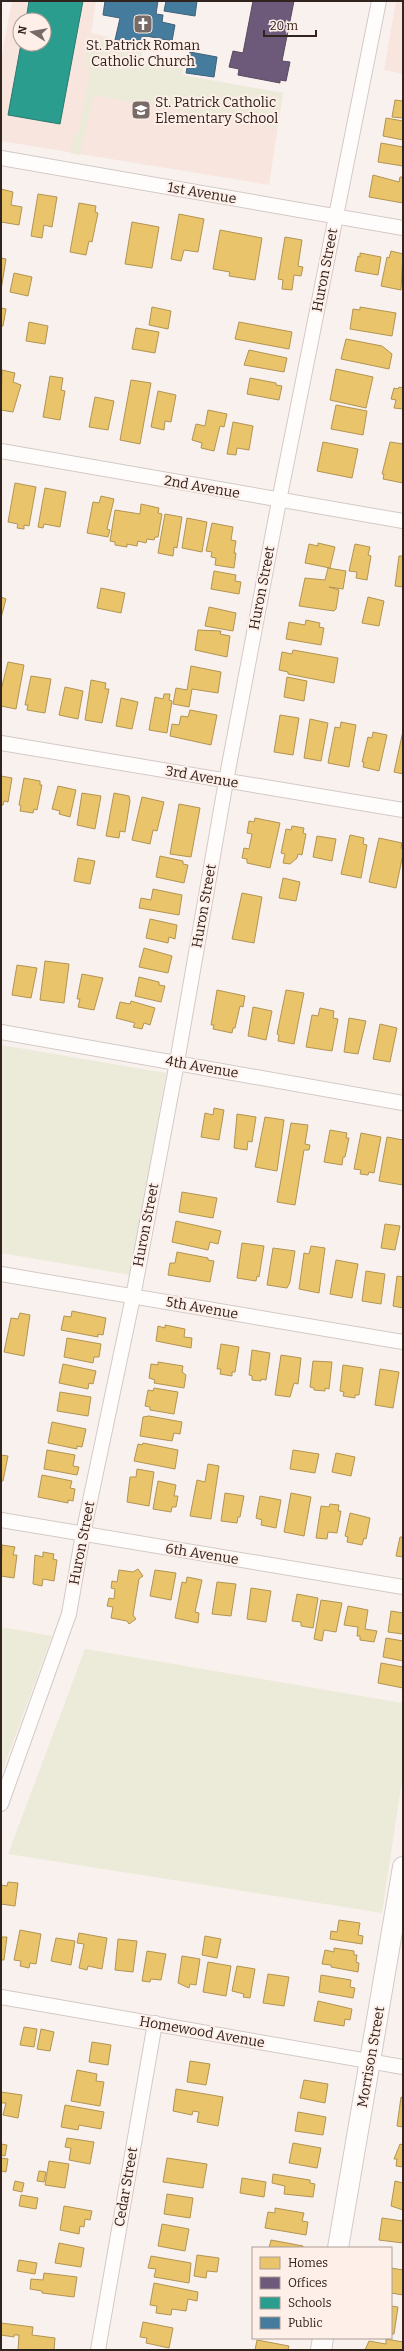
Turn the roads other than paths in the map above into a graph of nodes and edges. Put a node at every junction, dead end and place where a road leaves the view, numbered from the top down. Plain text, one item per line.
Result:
1 (380, 1) edge
2 (1, 158) edge
3 (336, 216) junction
4 (403, 228) edge
5 (1, 451) edge
6 (279, 501) junction
7 (403, 521) edge
8 (1, 743) edge
9 (226, 781) junction
10 (403, 810) edge
11 (1, 1032) edge
12 (177, 1062) junction
13 (403, 1103) edge
14 (1, 1274) edge
15 (133, 1297) junction
16 (403, 1342) edge
17 (1, 1520) edge
18 (83, 1534) junction
19 (403, 1587) edge
20 (1, 1804) edge
21 (403, 1867) edge
22 (1, 1997) edge
23 (155, 2023) junction
24 (370, 2060) junction
25 (403, 2066) edge
26 (338, 2247) edge
27 (323, 2339) edge
28 (98, 2350) edge
29 (321, 2350) edge

1 - 3 street, Huron Street
2 - 3 street, 1st Avenue
3 - 4 street, 1st Avenue
3 - 6 street, Huron Street
5 - 6 street, 2nd Avenue
6 - 7 street, 2nd Avenue
6 - 9 street, Huron Street
8 - 9 street, 3rd Avenue
9 - 10 street, 3rd Avenue
9 - 12 street, Huron Street
11 - 12 street, 4th Avenue
12 - 13 street, 4th Avenue
12 - 15 street, Huron Street
14 - 15 street, 5th Avenue
15 - 16 street, 5th Avenue
15 - 18 street, Huron Street
17 - 18 street, 6th Avenue
18 - 19 street, 6th Avenue
18 - 20 street, Huron Street
21 - 24 street, Morrison Street
22 - 23 street, Homewood Avenue
23 - 24 street, Homewood Avenue
23 - 28 street, Cedar Street
24 - 25 street, Homewood Avenue
24 - 26 street, Morrison Street
27 - 29 street

